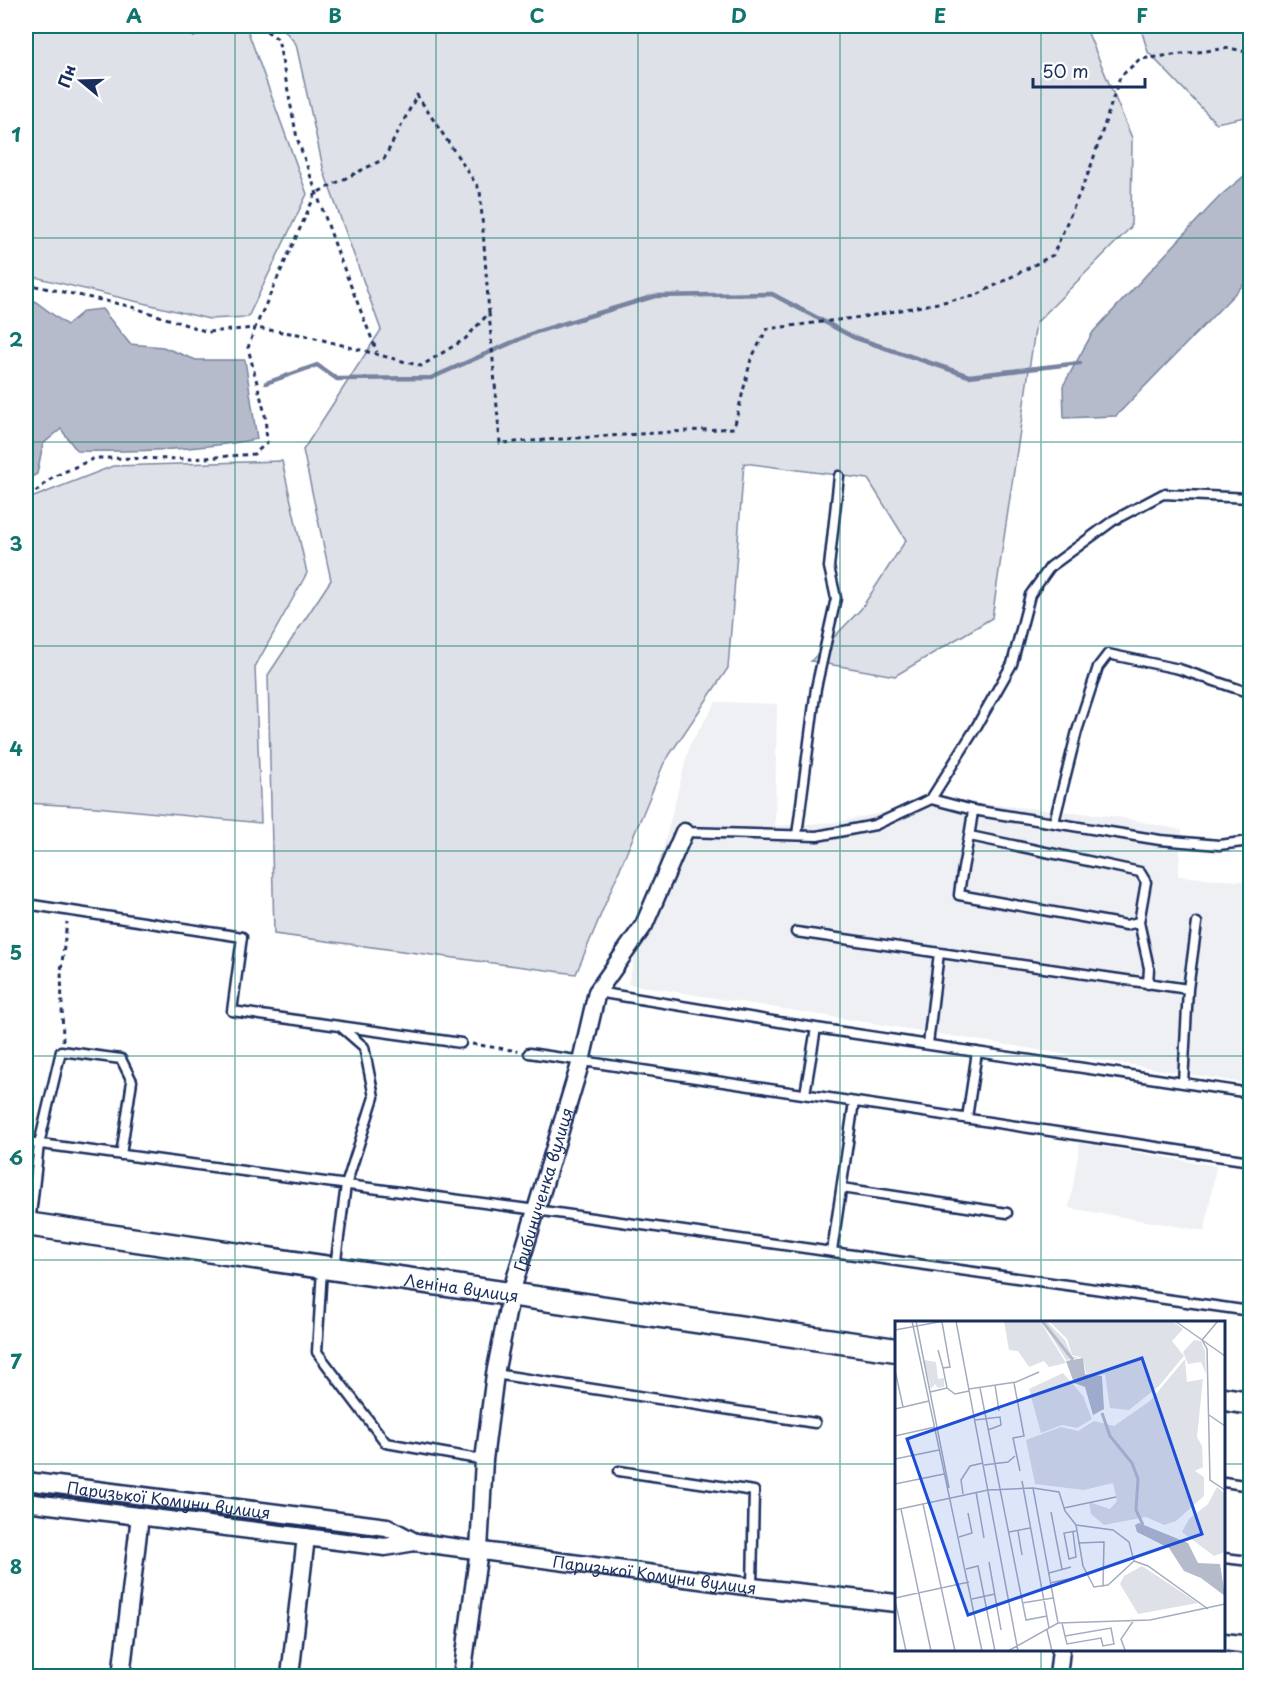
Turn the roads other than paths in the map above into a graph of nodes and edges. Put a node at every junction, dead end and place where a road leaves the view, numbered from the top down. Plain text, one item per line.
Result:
1 (839, 476) dead end
2 (1251, 498) edge
3 (1251, 693) edge
4 (931, 799) junction
5 (973, 810) junction
6 (1054, 822) junction
7 (684, 832) joint
8 (797, 835) junction
9 (970, 836) junction
10 (1251, 840) edge
11 (26, 904) edge
12 (1139, 922) junction
13 (1197, 923) dead end
14 (796, 932) dead end
15 (939, 953) junction
16 (1148, 984) junction
17 (1188, 989) junction
18 (597, 992) junction
19 (340, 1026) junction
20 (816, 1028) junction
21 (461, 1043) road end
22 (928, 1044) junction
23 (977, 1052) junction
24 (529, 1053) road end
25 (581, 1060) junction
26 (1183, 1083) junction
27 (1251, 1093) edge
28 (805, 1094) junction
29 (854, 1101) junction
30 (967, 1118) junction
31 (26, 1142) edge
32 (39, 1144) junction
33 (121, 1155) junction
34 (1251, 1161) edge
35 (346, 1185) junction
36 (842, 1188) junction
37 (536, 1210) junction
38 (1007, 1213) dead end
39 (28, 1224) edge
40 (832, 1251) junction
41 (328, 1267) junction
42 (511, 1293) junction
43 (1251, 1311) edge
44 (895, 1350) edge
45 (495, 1374) junction
46 (1225, 1399) edge
47 (1251, 1403) edge
48 (815, 1423) dead end
49 (484, 1460) junction
50 (619, 1470) dead end
51 (26, 1481) edge
52 (1225, 1482) edge
53 (1251, 1486) edge
54 (26, 1502) edge
55 (140, 1516) junction
56 (306, 1537) junction
57 (415, 1542) junction
58 (479, 1550) junction
59 (1225, 1557) edge
60 (1251, 1561) edge
61 (752, 1587) junction
62 (895, 1603) edge
63 (1225, 1642) edge
64 (1251, 1645) edge
65 (1061, 1651) edge
66 (121, 1677) edge
67 (290, 1677) edge
68 (462, 1677) edge
69 (1058, 1677) edge

1 - 8 lane
2 - 4 lane
3 - 6 lane
4 - 5 lane
4 - 8 lane
5 - 6 lane
5 - 9 lane
6 - 10 lane
7 - 8 lane
7 - 18 street, Грибиниченка вулиця
9 - 12 lane
9 - 12 lane
11 - 19 lane
12 - 16 lane
13 - 17 lane
14 - 15 lane
15 - 16 lane
15 - 22 lane
16 - 17 lane
17 - 26 lane
18 - 20 lane
18 - 25 street, Грибиниченка вулиця
19 - 21 lane
19 - 35 lane
20 - 22 lane
20 - 28 lane
22 - 23 lane
23 - 26 lane
23 - 30 lane
24 - 25 lane
25 - 28 lane
25 - 37 street, Грибиниченка вулиця
26 - 27 lane
28 - 29 lane
29 - 30 lane
29 - 36 lane
30 - 34 lane
31 - 32 lane
32 - 33 lane
32 - 33 lane
32 - 39 lane
33 - 35 lane
35 - 37 lane
35 - 41 lane
36 - 38 lane
36 - 40 lane
37 - 40 lane
37 - 42 street, Грибиниченка вулиця
39 - 41 main road, Леніна вулиця
40 - 43 lane
41 - 42 main road, Леніна вулиця
41 - 49 lane
42 - 44 main road, Леніна вулиця
42 - 45 street, Грибиниченка вулиця
45 - 48 lane
45 - 49 street, Грибиниченка вулиця
46 - 47 main road
49 - 58 street, Грибиниченка вулиця
50 - 61 lane
51 - 57 street, Паризької Комуни вулиця
52 - 53 lane
54 - 55 street, Паризької Комуни вулиця
55 - 56 street, Паризької Комуни вулиця
55 - 66 street
56 - 57 street, Паризької Комуни вулиця
56 - 67 street
57 - 58 street, Паризької Комуни вулиця
58 - 61 street, Паризької Комуни вулиця
58 - 68 street, Грибиниченка вулиця
59 - 60 lane
61 - 62 street, Паризької Комуни вулиця
63 - 64 street
65 - 69 street

